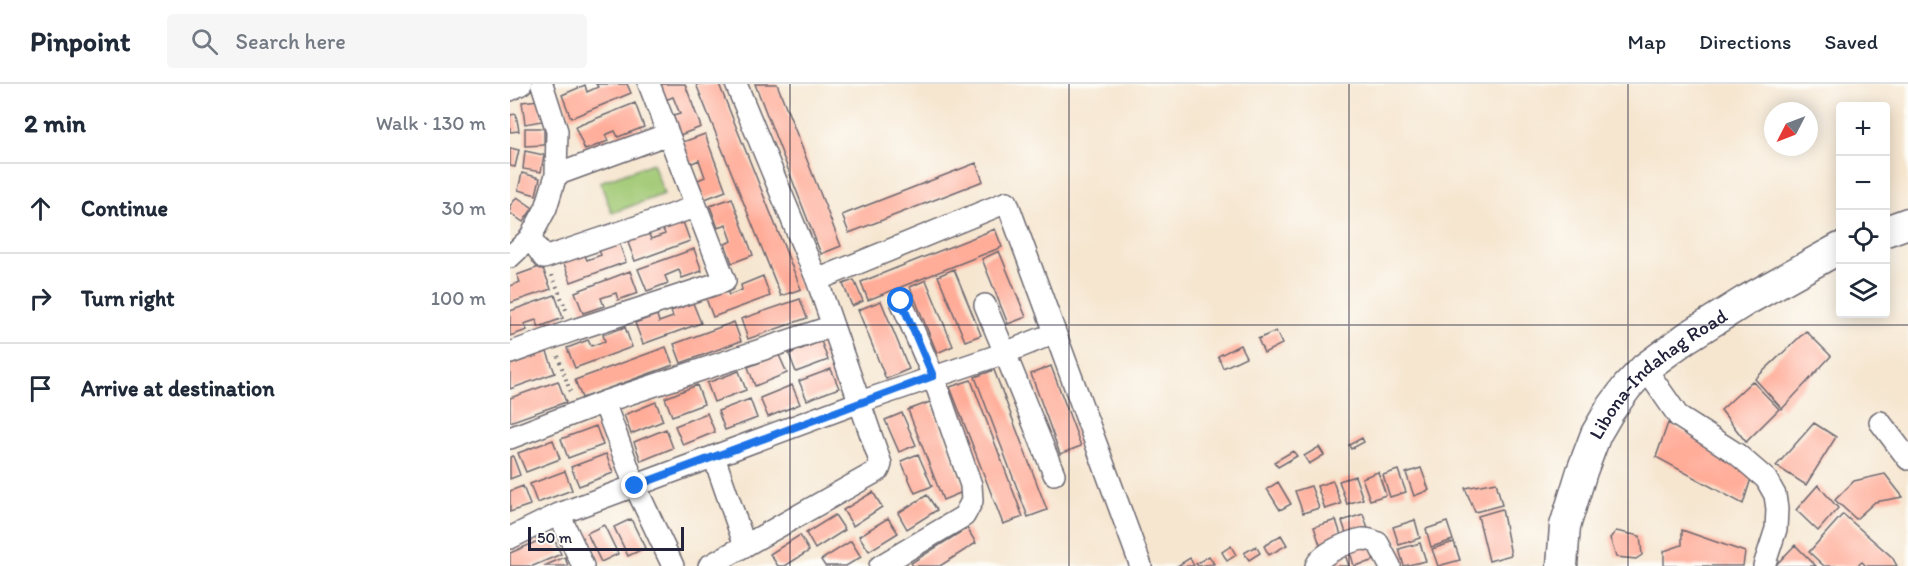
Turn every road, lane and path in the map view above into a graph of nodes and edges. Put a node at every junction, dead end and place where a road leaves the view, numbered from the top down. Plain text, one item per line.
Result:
1 (521, 84) edge
2 (649, 84) edge
3 (736, 84) edge
4 (546, 85) edge
5 (510, 90) edge
6 (668, 134) junction
7 (556, 175) junction
8 (695, 207) junction
9 (1908, 223) edge
10 (1890, 230) edge
11 (530, 238) junction
12 (1836, 250) edge
13 (510, 257) edge
14 (544, 258) junction
15 (817, 280) junction
16 (901, 301) dead end
17 (985, 305) dead end
18 (833, 326) junction
19 (574, 330) junction
20 (551, 338) junction
21 (1042, 338) dead end
22 (510, 353) edge
23 (1005, 353) junction
24 (1645, 368) junction
25 (933, 376) junction
26 (604, 402) junction
27 (860, 402) junction
28 (577, 412) junction
29 (1880, 422) dead end
30 (510, 438) edge
31 (714, 457) junction
32 (1908, 459) edge
33 (1054, 474) dead end
34 (635, 486) junction
35 (559, 514) junction
36 (510, 538) edge
37 (745, 546) junction
38 (583, 566) edge
39 (673, 566) edge
40 (709, 566) edge
41 (880, 566) edge
42 (1141, 566) edge
43 (1316, 566) edge
44 (1390, 566) edge
45 (1562, 566) edge
46 (1764, 566) edge

1 - 5 street
2 - 6 street
3 - 15 street
4 - 7 street
6 - 7 street
6 - 8 street
7 - 11 street
8 - 14 street
8 - 19 street
9 - 10 main road
11 - 13 street
11 - 14 street
12 - 24 main road, Libona-Indahag Road
14 - 19 path
15 - 18 street
15 - 42 street
16 - 25 street
17 - 23 street
18 - 26 street
18 - 27 street
19 - 20 street
20 - 22 street
20 - 28 path
21 - 23 street
23 - 25 street
23 - 33 street
24 - 45 main road, Libona-Indahag Road
24 - 46 street
25 - 27 street
25 - 41 street
26 - 28 street
26 - 34 street
27 - 31 street
27 - 37 street
28 - 30 street
29 - 32 street
31 - 34 street
31 - 37 street
34 - 35 street
34 - 39 street
35 - 36 street
35 - 38 street
37 - 40 street
43 - 44 street

